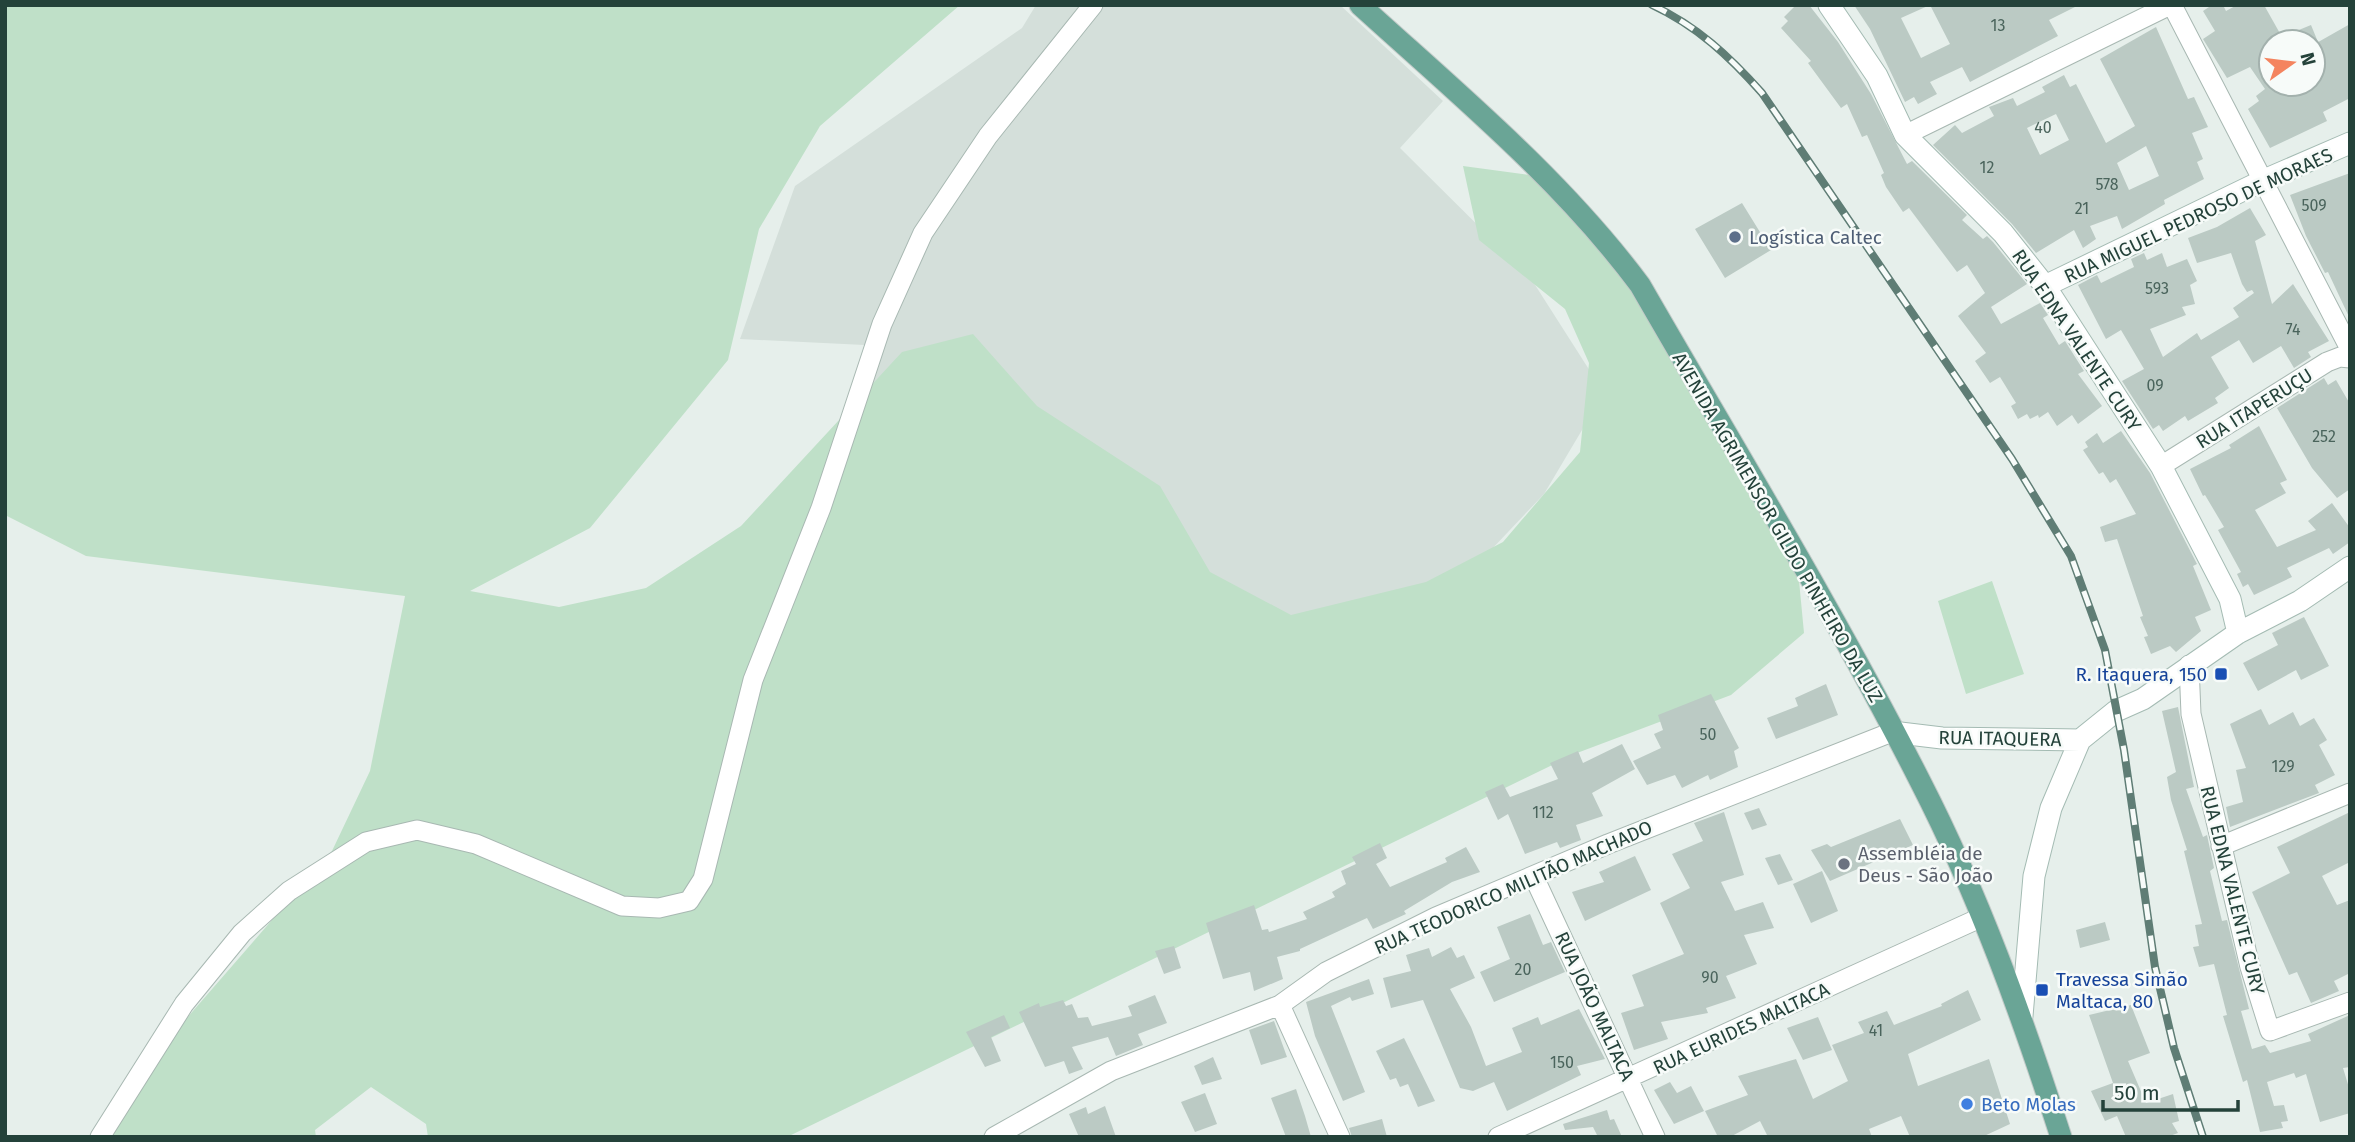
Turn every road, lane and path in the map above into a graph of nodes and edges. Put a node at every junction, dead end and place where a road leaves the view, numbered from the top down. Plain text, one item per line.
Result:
1 (1093, 5) edge
2 (1360, 5) edge
3 (1829, 5) edge
4 (2171, 5) edge
5 (1905, 135) junction
6 (2350, 143) edge
7 (2262, 181) junction
8 (2045, 286) junction
9 (2350, 349) edge
10 (2350, 358) edge
11 (2161, 466) junction
12 (2350, 566) edge
13 (2238, 633) junction
14 (2189, 665) junction
15 (1892, 732) junction
16 (2080, 740) junction
17 (2350, 793) edge
18 (2221, 846) junction
19 (1534, 877) junction
20 (1982, 917) junction
21 (2350, 1002) edge
22 (1280, 1005) junction
23 (2022, 1016) junction
24 (1630, 1079) junction
25 (100, 1137) edge
26 (994, 1137) edge
27 (1340, 1137) edge
28 (1498, 1137) edge
29 (1655, 1137) edge
30 (2061, 1137) edge

1 - 25 street
2 - 15 main road, AVENIDA AGRIMENSOR GILDO PINHEIRO DA LUZ
3 - 5 street, RUA EDNA VALENTE CURY
4 - 5 street
4 - 7 street
5 - 8 street, RUA EDNA VALENTE CURY
6 - 7 street, RUA MIGUEL PEDROSO DE MORAES
7 - 8 street, RUA MIGUEL PEDROSO DE MORAES
7 - 9 street
8 - 11 street, RUA EDNA VALENTE CURY
10 - 11 street, RUA ITAPERUÇU
11 - 13 street, RUA EDNA VALENTE CURY
12 - 13 street, RUA ITAQUERA
13 - 14 street, RUA ITAQUERA
14 - 16 street, RUA ITAQUERA
14 - 18 street, RUA EDNA VALENTE CURY
15 - 16 street, RUA ITAQUERA
15 - 19 street, RUA TEODORICO MILITÃO MACHADO
15 - 20 main road, AVENIDA AGRIMENSOR GILDO PINHEIRO DA LUZ
16 - 23 street
17 - 18 street
18 - 21 street, RUA EDNA VALENTE CURY
19 - 22 street, RUA TEODORICO MILITÃO MACHADO
19 - 24 street, RUA JOÃO MALTACA
20 - 23 main road, AVENIDA AGRIMENSOR GILDO PINHEIRO DA LUZ
20 - 24 street, RUA EURIDES MALTACA
22 - 26 street, RUA TEODORICO MILITÃO MACHADO
22 - 27 street
23 - 30 main road, AVENIDA AGRIMENSOR GILDO PINHEIRO DA LUZ
24 - 28 street, RUA EURIDES MALTACA
24 - 29 street, RUA JOÃO MALTACA

